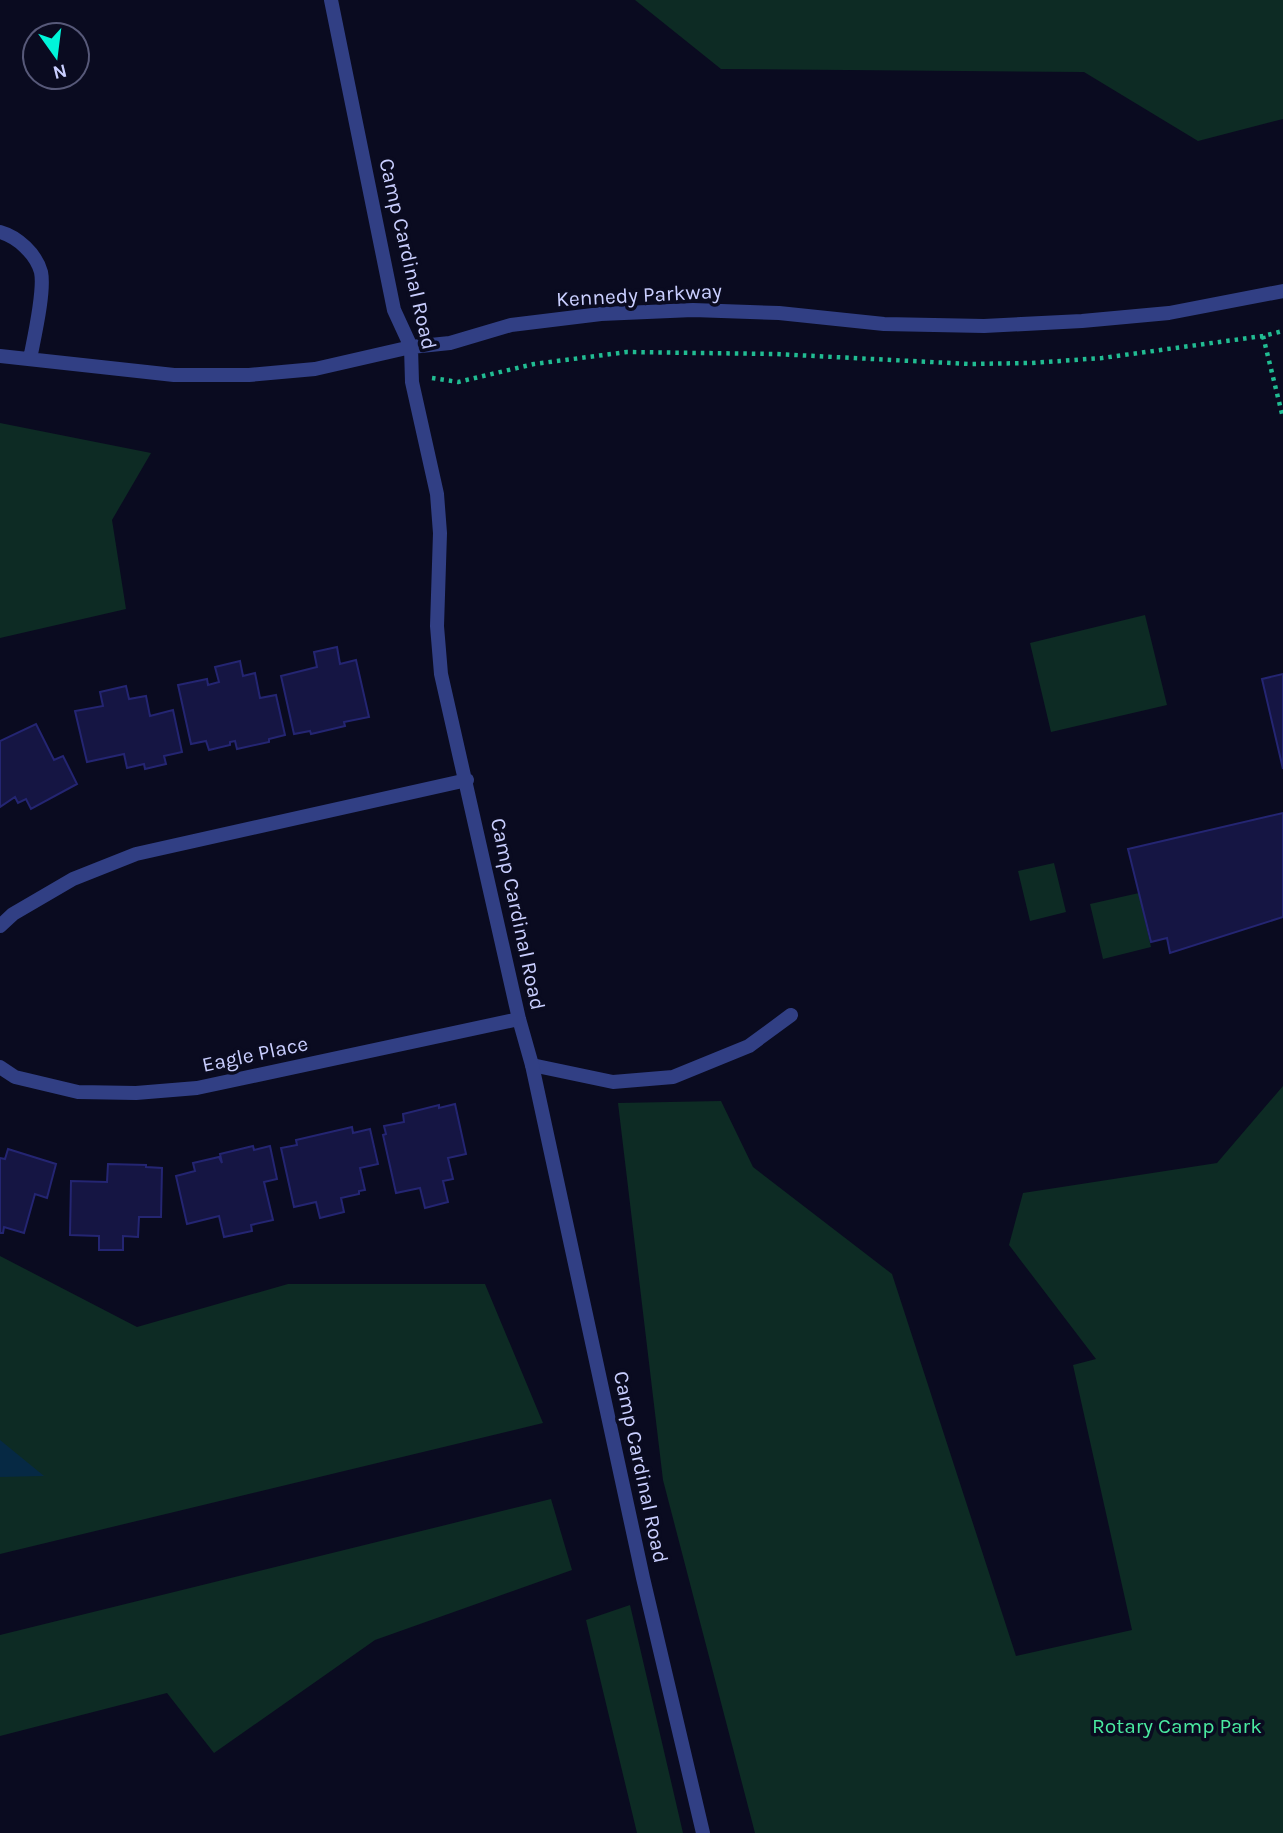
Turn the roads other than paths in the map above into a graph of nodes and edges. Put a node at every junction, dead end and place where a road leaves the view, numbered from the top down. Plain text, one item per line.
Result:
1 (331, 0) edge
2 (0, 232) edge
3 (1283, 291) edge
4 (411, 347) junction
5 (0, 356) edge
6 (30, 359) junction
7 (467, 780) junction
8 (0, 926) edge
9 (791, 1015) dead end
10 (519, 1019) junction
11 (532, 1065) junction
12 (0, 1067) edge
13 (702, 1833) edge

1 - 4 street, Camp Cardinal Road
2 - 6 street
3 - 4 street, Kennedy Parkway
4 - 6 street, Kennedy Parkway
4 - 7 street, Camp Cardinal Road
5 - 6 street, Kennedy Parkway
7 - 8 street
7 - 10 street, Camp Cardinal Road
9 - 11 street
10 - 11 street, Camp Cardinal Road
10 - 12 street, Eagle Place
11 - 13 street, Camp Cardinal Road

